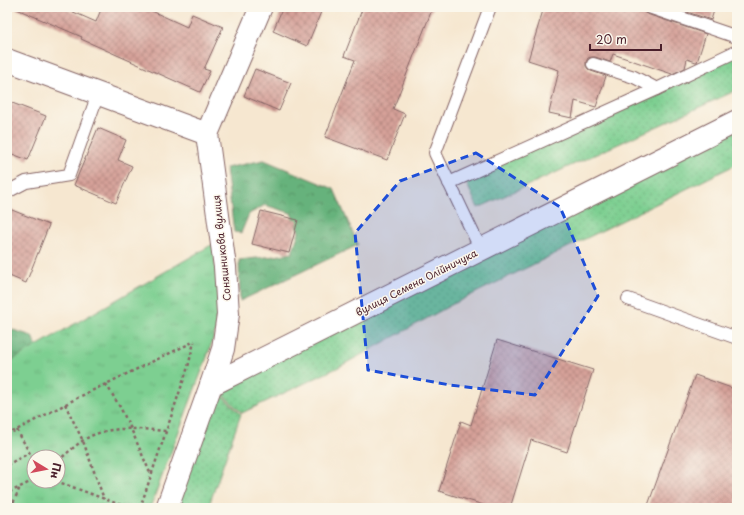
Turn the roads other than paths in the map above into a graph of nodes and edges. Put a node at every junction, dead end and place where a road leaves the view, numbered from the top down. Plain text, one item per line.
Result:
1 (261, 7) edge
2 (490, 7) edge
3 (648, 7) edge
4 (737, 37) edge
5 (737, 51) edge
6 (7, 60) edge
7 (593, 64) dead end
8 (657, 89) junction
9 (98, 94) junction
10 (737, 121) edge
11 (206, 134) junction
12 (449, 183) junction
13 (7, 192) edge
14 (481, 250) junction
15 (628, 299) dead end
16 (737, 338) edge
17 (211, 384) junction
18 (167, 508) edge

1 - 11 street
2 - 12 lane
3 - 4 lane
5 - 8 lane
6 - 9 street
7 - 8 lane
8 - 12 lane
9 - 11 street
9 - 13 lane
10 - 14 street, вулиця Семена Олійничука
11 - 17 street, Соняшникова вулиця
12 - 14 lane
14 - 17 street, вулиця Семена Олійничука
15 - 16 lane
17 - 18 street

